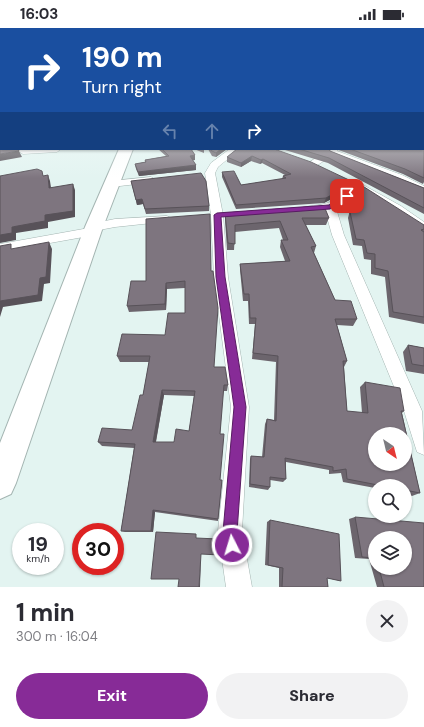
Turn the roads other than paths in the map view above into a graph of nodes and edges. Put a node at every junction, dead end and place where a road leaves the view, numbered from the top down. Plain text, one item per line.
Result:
1 (46, 150) edge
2 (122, 150) edge
3 (126, 150) edge
4 (235, 150) edge
5 (332, 151) edge
6 (23, 152) dead end
7 (301, 160) edge
8 (313, 164) junction
9 (326, 170) edge
10 (164, 178) edge
11 (344, 178) edge
12 (111, 184) junction
13 (356, 184) junction
14 (424, 190) edge
15 (330, 207) junction
16 (296, 210) edge
17 (178, 218) edge
18 (424, 228) edge
19 (92, 229) junction
20 (0, 248) edge
21 (31, 387) junction
22 (424, 445) edge
23 (0, 452) edge
24 (0, 483) edge
25 (239, 587) edge

1 - 6 street
2 - 19 main road
3 - 12 main road
4 - 25 street
5 - 8 street
5 - 14 street
7 - 8 street
8 - 9 street
10 - 12 street
11 - 13 street
12 - 19 main road
13 - 15 street
13 - 18 street
15 - 16 street
15 - 22 street
17 - 19 street
19 - 20 street
19 - 21 main road
21 - 23 main road
21 - 24 main road

